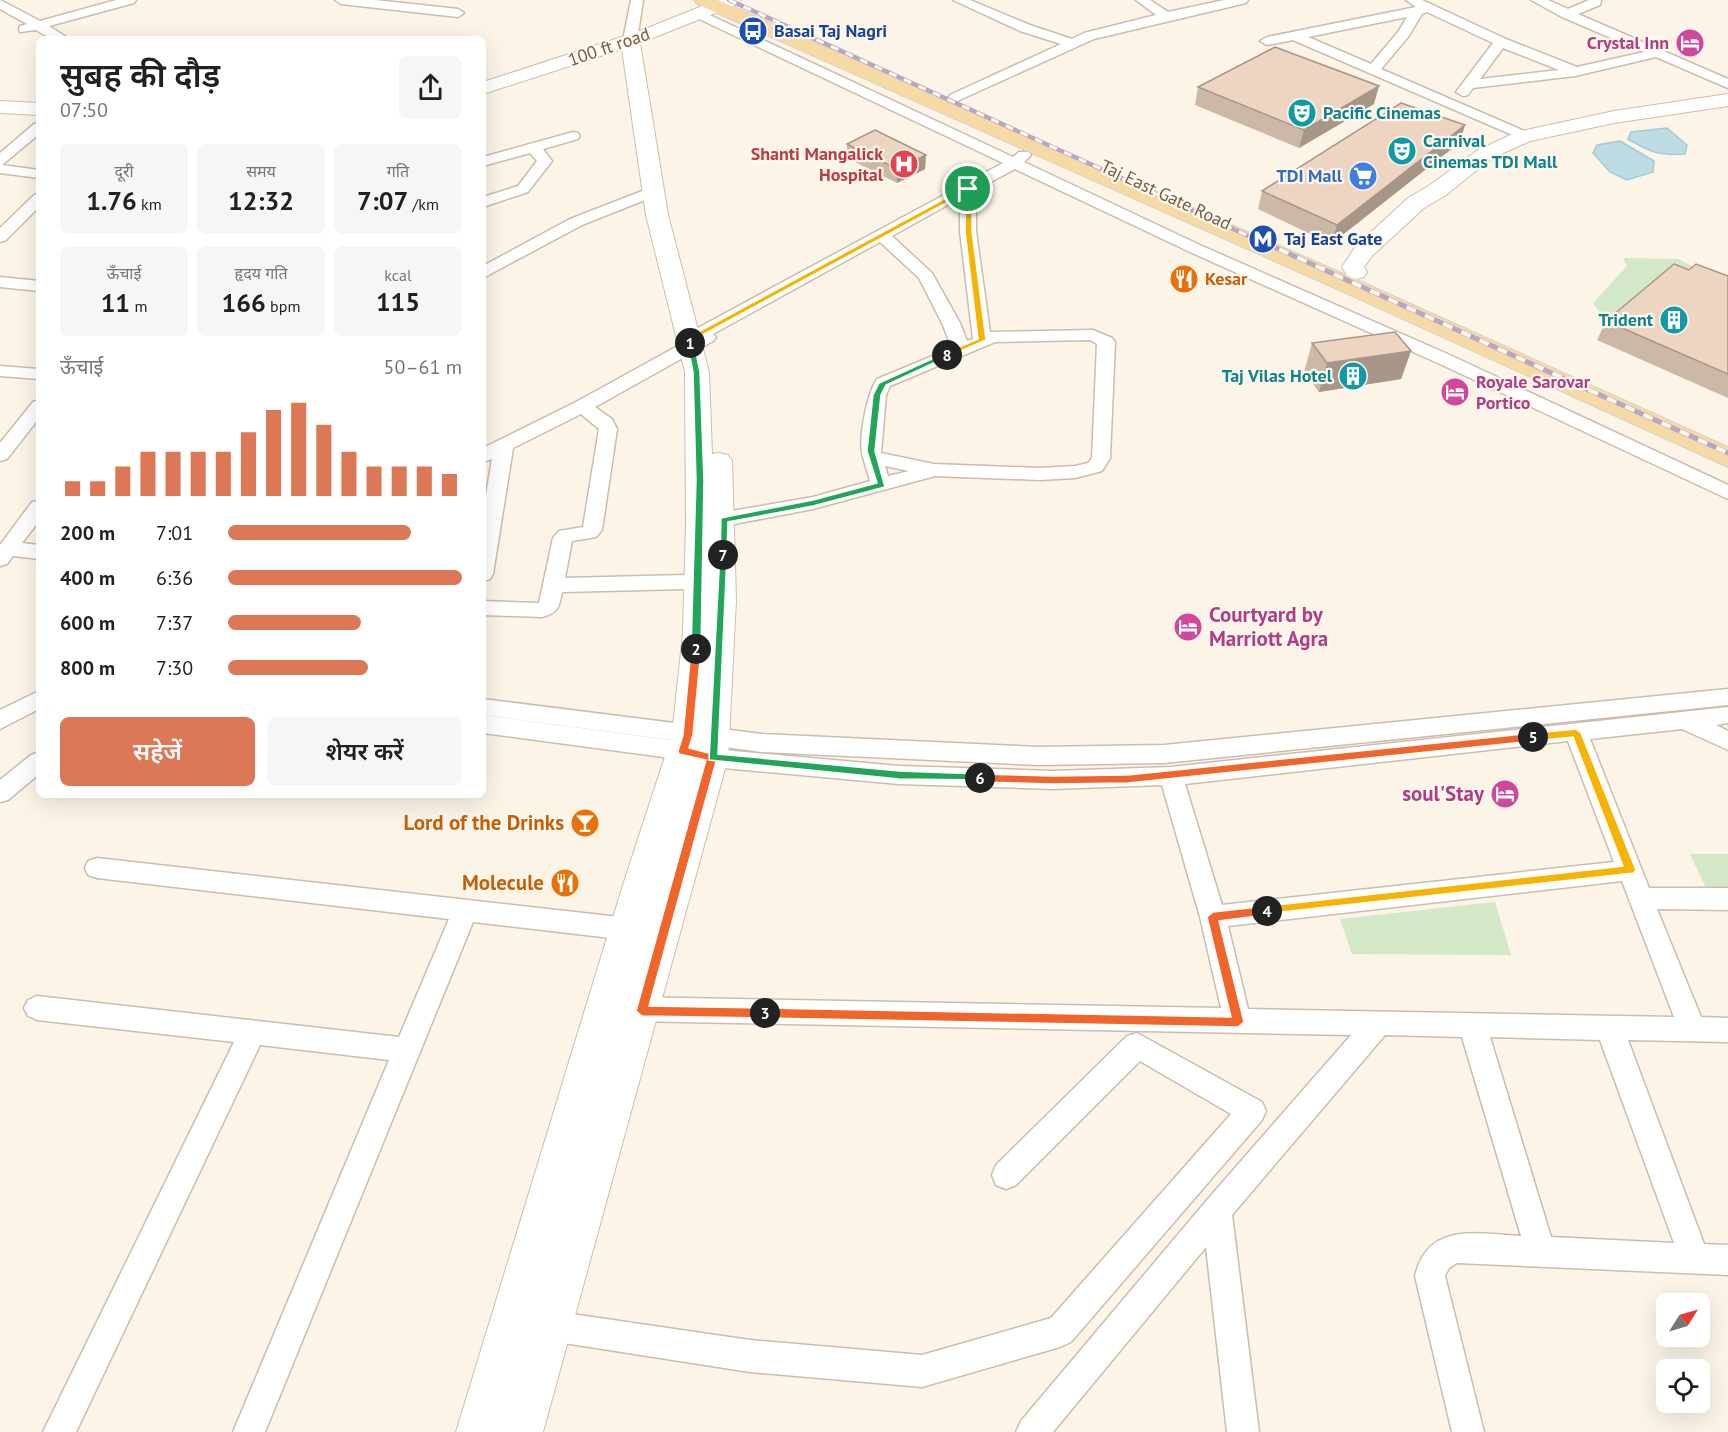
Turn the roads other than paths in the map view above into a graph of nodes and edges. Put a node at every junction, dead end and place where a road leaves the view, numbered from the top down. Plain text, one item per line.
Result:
1 (130, 0) edge
2 (341, 0) edge
3 (638, 0) edge
4 (959, 0) edge
5 (1142, 0) edge
6 (1242, 0) edge
7 (1537, 0) edge
8 (1595, 0) edge
9 (382, 2) edge
10 (715, 3) edge
11 (0, 4) edge
12 (1419, 6) edge
13 (458, 13) dead end
14 (1566, 14) junction
15 (0, 16) edge
16 (1166, 16) junction
17 (32, 27) junction
18 (632, 34) junction
19 (41, 36) edge
20 (54, 36) edge
21 (1295, 36) junction
22 (1267, 41) dead end
23 (1501, 42) junction
24 (1071, 43) junction
25 (1656, 53) junction
26 (1373, 70) junction
27 (1575, 72) junction
28 (486, 76) edge
29 (1470, 84) junction
30 (1728, 84) edge
31 (486, 87) edge
32 (0, 97) edge
33 (36, 98) edge
34 (955, 98) junction
35 (1728, 100) edge
36 (1453, 105) junction
37 (0, 107) edge
38 (36, 109) edge
39 (36, 119) edge
40 (36, 130) edge
41 (573, 136) dead end
42 (1524, 136) junction
43 (0, 148) edge
44 (534, 148) junction
45 (1024, 154) junction
46 (0, 161) edge
47 (486, 161) edge
48 (0, 170) edge
49 (36, 174) edge
50 (968, 189) junction
51 (655, 191) junction
52 (36, 201) edge
53 (486, 201) edge
54 (14, 223) junction
55 (36, 225) edge
56 (883, 236) junction
57 (0, 237) edge
58 (488, 267) edge
59 (1350, 277) junction
60 (0, 282) edge
61 (36, 286) edge
62 (1319, 303) junction
63 (698, 339) junction
64 (982, 340) junction
65 (961, 349) junction
66 (0, 371) edge
67 (36, 374) edge
68 (582, 406) junction
69 (36, 414) edge
70 (30, 431) edge
71 (504, 446) junction
72 (1728, 447) edge
73 (0, 455) edge
74 (486, 455) edge
75 (873, 457) junction
76 (1728, 459) edge
77 (935, 470) junction
78 (882, 485) junction
79 (1728, 493) edge
80 (36, 511) edge
81 (712, 522) junction
82 (36, 552) edge
83 (4, 554) edge
84 (486, 556) edge
85 (685, 582) dead end
86 (554, 585) junction
87 (486, 608) edge
88 (1728, 697) edge
89 (36, 701) edge
90 (486, 708) edge
91 (1728, 715) edge
92 (1682, 719) junction
93 (0, 720) edge
94 (486, 724) edge
95 (1576, 733) junction
96 (1728, 741) edge
97 (700, 745) junction
98 (36, 763) edge
99 (1171, 776) junction
100 (0, 793) edge
101 (97, 868) dead end
102 (1630, 870) junction
103 (1641, 898) junction
104 (1728, 899) edge
105 (465, 910) junction
106 (1213, 917) junction
107 (628, 929) junction
108 (37, 1008) dead end
109 (624, 1009) junction
110 (1238, 1022) junction
111 (1379, 1023) junction
112 (1472, 1024) junction
113 (1610, 1029) junction
114 (1692, 1029) junction
115 (1728, 1030) edge
116 (252, 1031) junction
117 (407, 1050) junction
118 (1006, 1176) dead end
119 (1217, 1210) junction
120 (1541, 1252) junction
121 (1695, 1259) junction
122 (1728, 1260) edge
123 (551, 1326) junction
124 (59, 1432) edge
125 (249, 1432) edge
126 (479, 1432) edge
127 (520, 1432) edge
128 (1032, 1432) edge
129 (1243, 1432) edge
130 (1468, 1432) edge

1 - 17 street
2 - 9 street
3 - 18 street
4 - 24 street
5 - 16 street
6 - 16 street
7 - 14 street
8 - 14 street
9 - 13 street
10 - 18 street, 100 ft road
10 - 34 main road, Taj East Gate Road
10 - 45 main road
11 - 17 street
12 - 21 street
12 - 23 street
12 - 26 street
14 - 25 street
15 - 17 street
16 - 24 street
17 - 19 street
17 - 20 street
18 - 28 street, 100 ft road
18 - 31 street, 100 ft road
18 - 51 street
21 - 22 street
21 - 26 street
23 - 27 street
23 - 29 street
24 - 34 street
25 - 27 street
25 - 30 street
26 - 36 street
27 - 29 street
29 - 36 street
32 - 33 street
34 - 59 main road, Taj East Gate Road
35 - 42 street
36 - 42 street
37 - 38 street
39 - 43 street
40 - 46 street
41 - 44 street
42 - 59 street
44 - 47 street
44 - 53 street
45 - 50 street
45 - 59 main road
45 - 62 street
48 - 49 street
50 - 56 street
50 - 64 street
51 - 58 street
51 - 63 street
52 - 54 street
54 - 55 street
54 - 57 street
56 - 63 street
56 - 65 street
59 - 62 street
59 - 72 main road, Taj East Gate Road
59 - 76 main road
60 - 61 street
62 - 79 street
63 - 68 street
63 - 81 street
64 - 65 street
64 - 77 street
65 - 75 street
66 - 67 street
68 - 71 street
68 - 86 street
69 - 70 street
70 - 73 street
71 - 74 street
71 - 84 street
75 - 77 street
75 - 78 street
77 - 78 street
78 - 81 street
80 - 83 street
81 - 97 street
82 - 83 street
85 - 86 street
86 - 87 street
88 - 97 street
89 - 93 street
90 - 97 street
91 - 92 street
92 - 95 street
92 - 96 street
94 - 97 street
95 - 99 street
95 - 102 street
97 - 99 street
97 - 107 street
97 - 109 street
98 - 100 street
99 - 106 street
101 - 105 street
102 - 103 street
102 - 106 street
103 - 104 street
103 - 114 street
105 - 107 street
105 - 117 street
106 - 110 street
107 - 109 street
108 - 116 street
109 - 110 street
109 - 123 street
109 - 126 street
110 - 111 street
111 - 112 street
111 - 119 street
112 - 113 street
112 - 120 street
113 - 114 street
113 - 121 street
114 - 115 street
116 - 117 street
116 - 124 street
117 - 125 street
118 - 123 street
119 - 128 street
119 - 129 street
120 - 121 street
120 - 130 street
121 - 122 street
123 - 127 street

